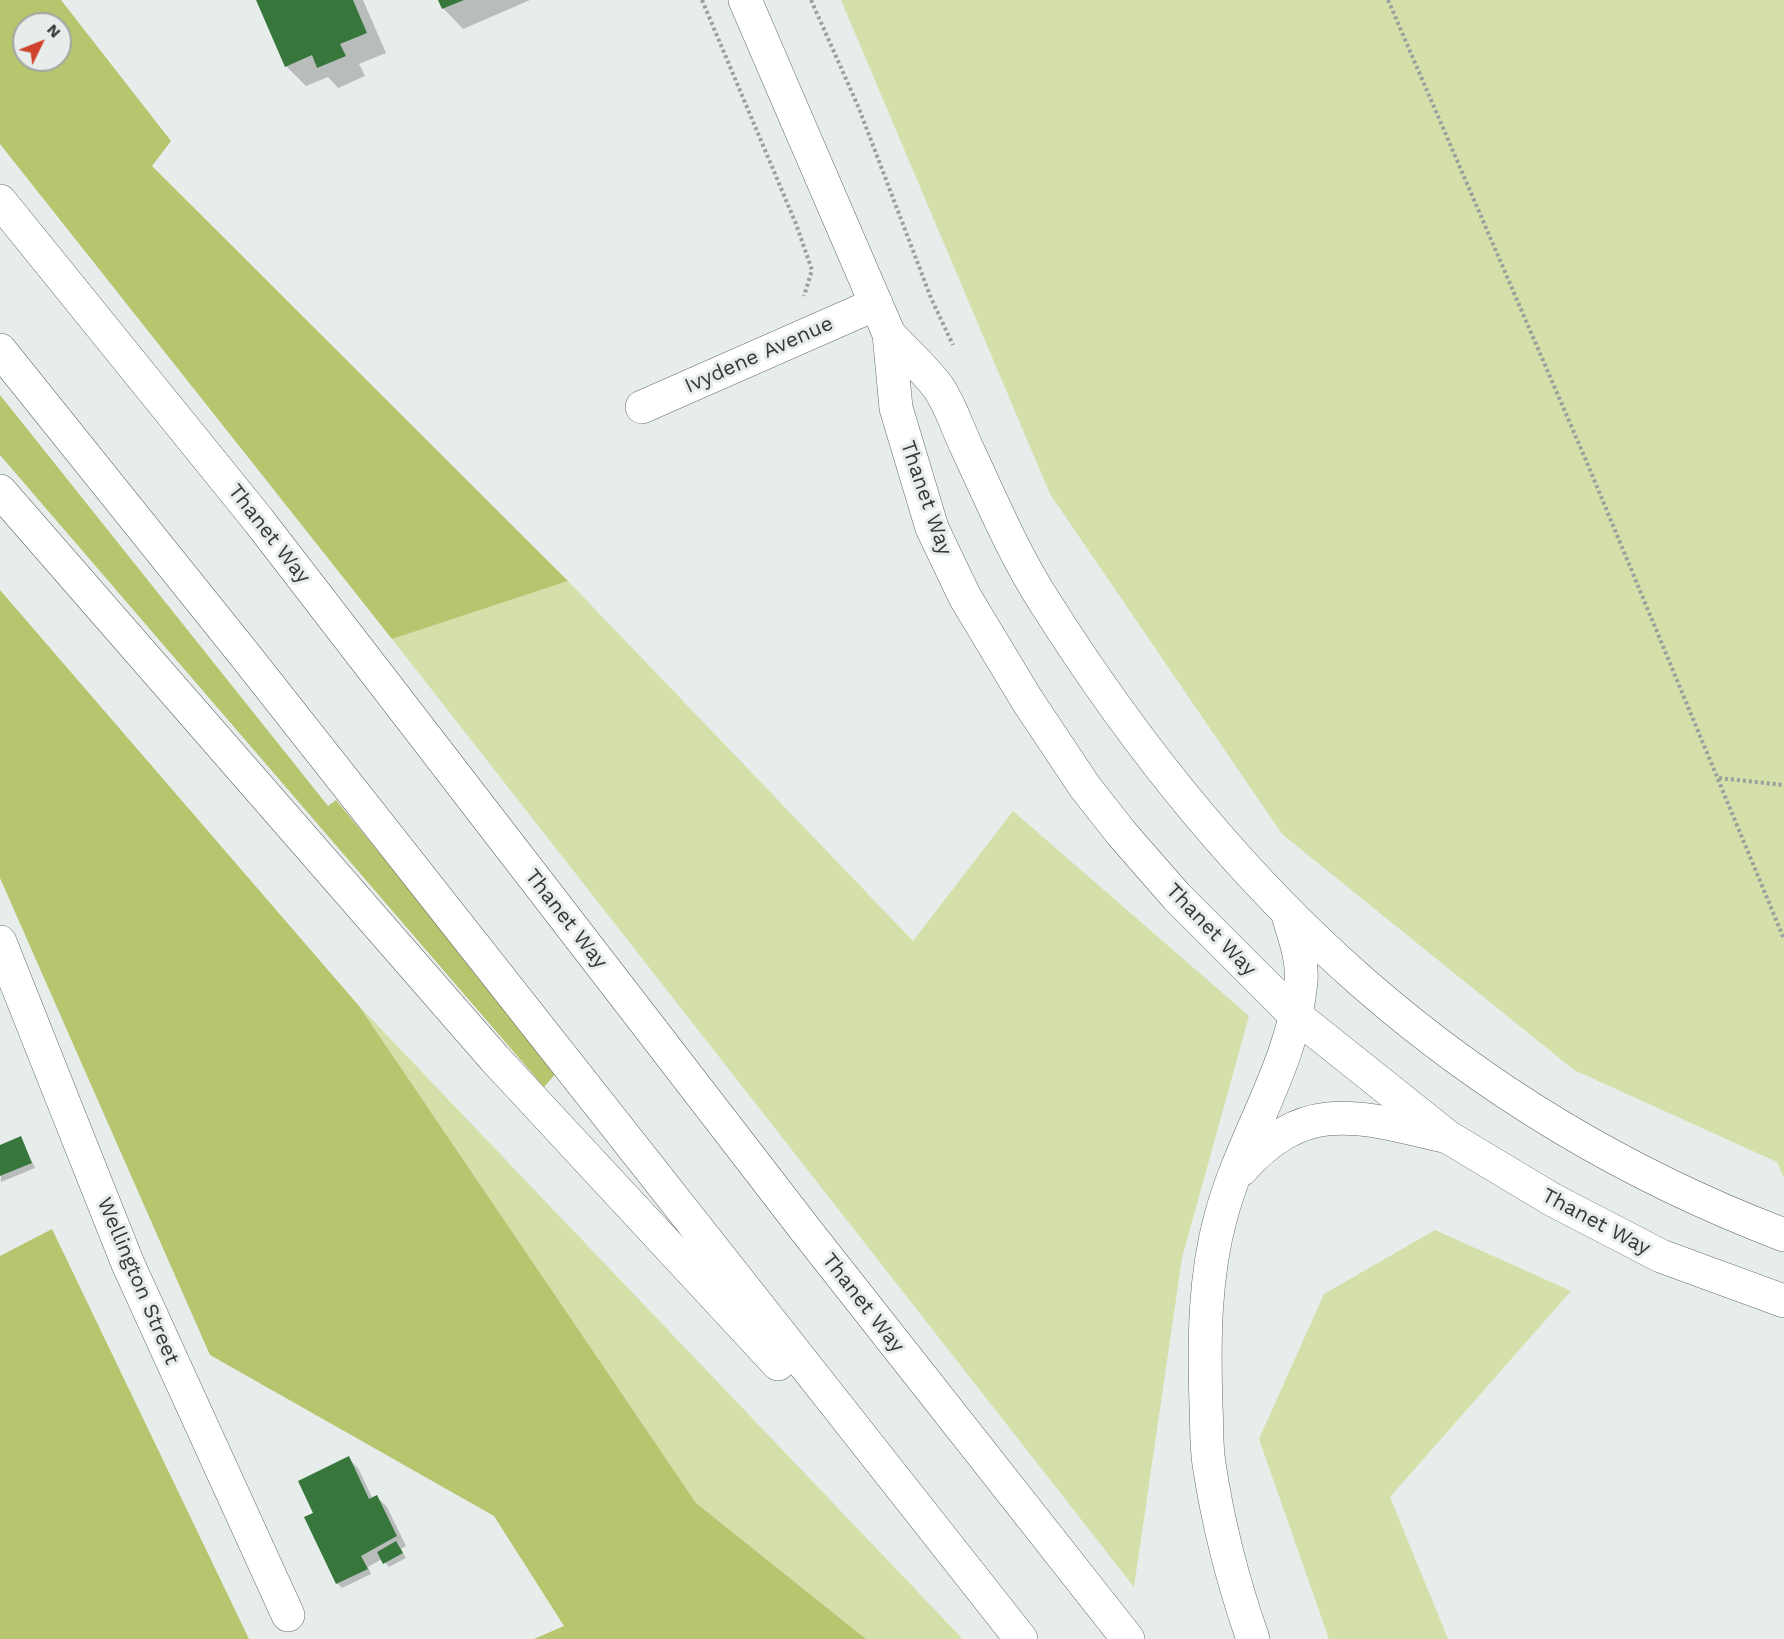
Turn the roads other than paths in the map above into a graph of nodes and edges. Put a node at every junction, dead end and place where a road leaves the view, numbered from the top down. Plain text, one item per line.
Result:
1 (745, 0) edge
2 (0, 201) edge
3 (876, 304) junction
4 (889, 334) junction
5 (0, 350) edge
6 (642, 407) dead end
7 (0, 491) edge
8 (1288, 915) junction
9 (0, 942) edge
10 (1295, 1015) junction
11 (1448, 1137) junction
12 (1232, 1179) junction
13 (1784, 1235) edge
14 (1784, 1301) edge
15 (944, 1544) junction
16 (288, 1615) dead end
17 (1021, 1639) edge
18 (1128, 1639) edge
19 (1253, 1639) edge

1 - 3 main road, Thanet Way
2 - 18 main road, Thanet Way
3 - 4 main road, Thanet Way
3 - 6 main road, Ivydene Avenue
4 - 8 main road, Thanet Way
4 - 10 main road, Thanet Way
5 - 15 main road
7 - 15 main road
8 - 10 main road
8 - 13 main road, Thanet Way
9 - 16 main road, Wellington Street
10 - 11 main road, Thanet Way
10 - 12 main road
11 - 12 main road
11 - 14 main road, Thanet Way
12 - 19 main road
15 - 17 main road

